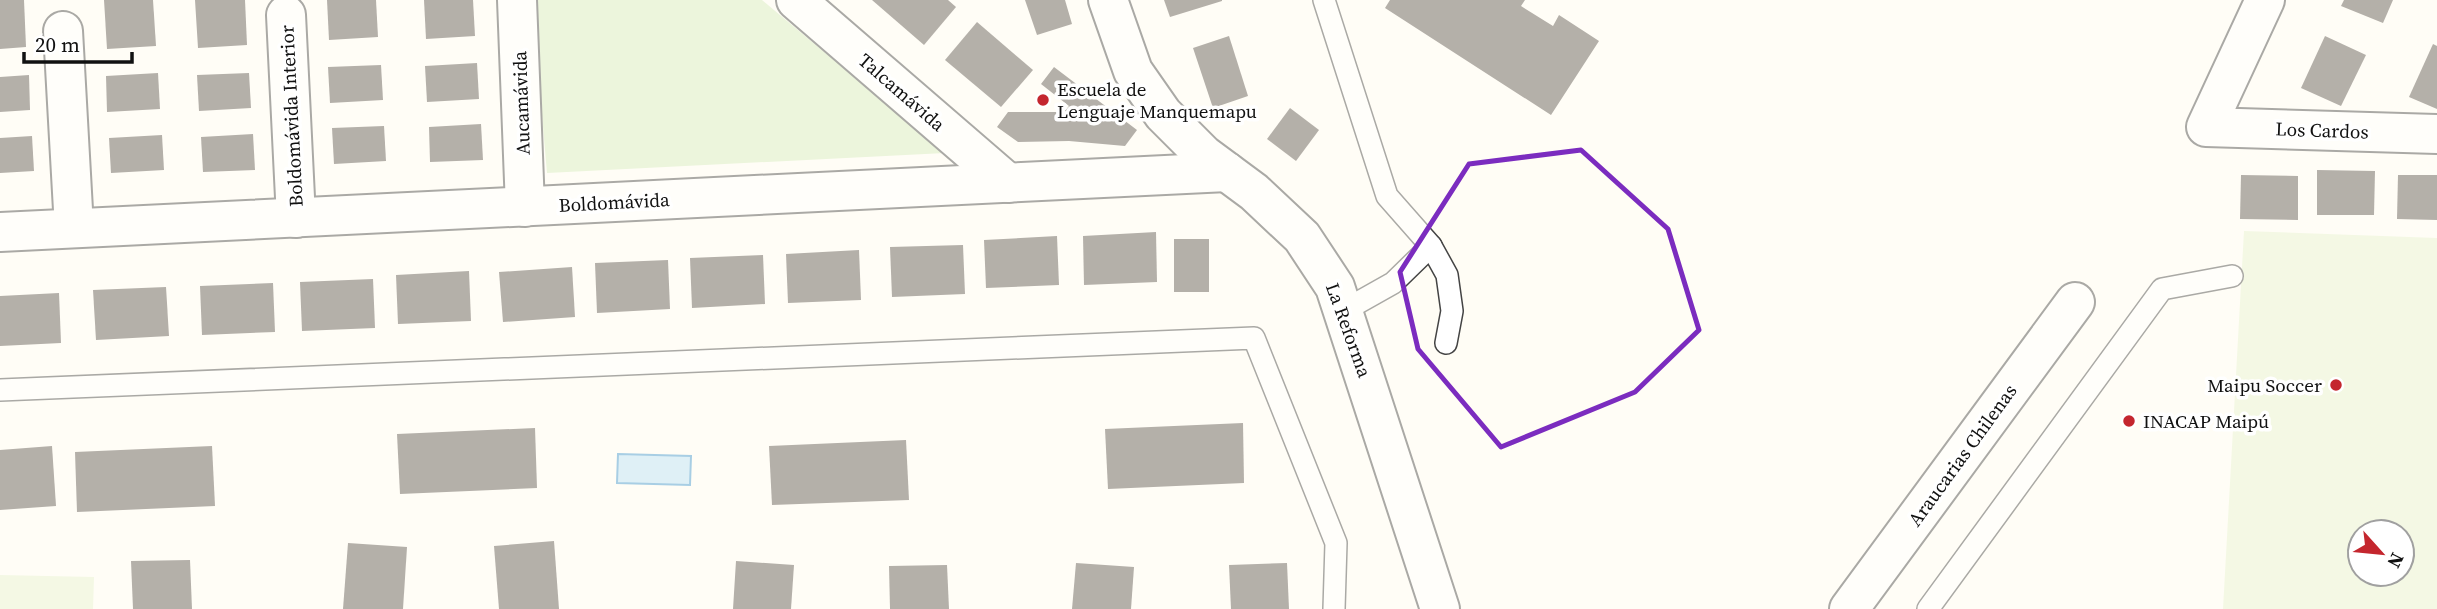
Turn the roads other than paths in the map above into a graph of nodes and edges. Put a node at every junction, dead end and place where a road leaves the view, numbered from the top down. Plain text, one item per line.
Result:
1 (517, 0) edge
2 (796, 0) edge
3 (1108, 0) edge
4 (1324, 0) edge
5 (2265, 0) edge
6 (286, 15) dead end
7 (63, 31) dead end
8 (2437, 134) edge
9 (1227, 173) junction
10 (1008, 183) junction
11 (525, 207) junction
12 (296, 218) junction
13 (74, 228) junction
14 (0, 232) edge
15 (1432, 246) junction
16 (2232, 276) dead end
17 (2075, 302) dead end
18 (1345, 310) junction
19 (1446, 343) dead end
20 (0, 390) edge
21 (1335, 609) edge
22 (1440, 609) edge
23 (1849, 609) edge
24 (1928, 609) edge

1 - 11 street, Aucamávida
2 - 10 street, Talcamávida
3 - 9 street, La Reforma
4 - 15 lane
5 - 8 street, Los Cardos
6 - 12 street, Boldomávida Interior
7 - 13 street
9 - 10 street, Boldomávida
9 - 18 street, La Reforma
10 - 11 street, Boldomávida
11 - 12 street, Boldomávida
12 - 13 street, Boldomávida
13 - 14 street, Boldomávida
15 - 18 lane
15 - 19 lane
16 - 24 lane
17 - 23 street, Araucarias Chilenas
18 - 22 street, La Reforma
20 - 21 lane

